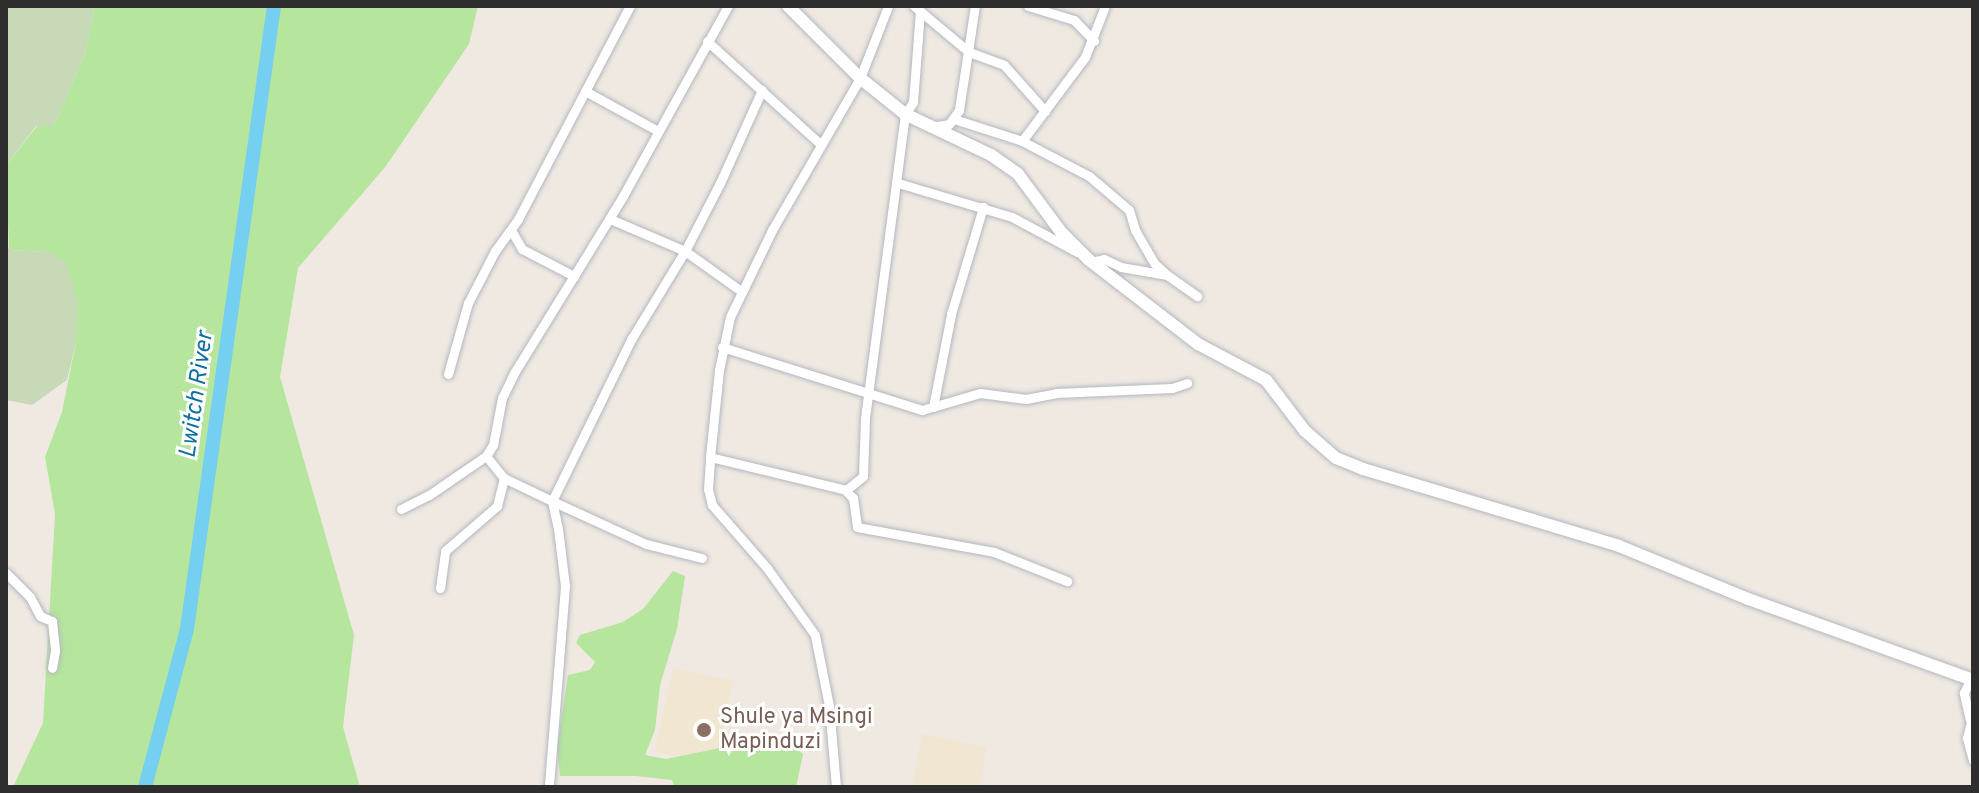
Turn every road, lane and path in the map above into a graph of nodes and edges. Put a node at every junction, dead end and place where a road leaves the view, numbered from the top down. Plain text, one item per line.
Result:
1 (630, 6) edge
2 (728, 6) edge
3 (788, 6) edge
4 (888, 6) edge
5 (975, 6) edge
6 (1028, 6) edge
7 (1105, 6) edge
8 (917, 8) edge
9 (707, 41) junction
10 (1094, 41) junction
11 (969, 52) junction
12 (860, 78) junction
13 (762, 90) junction
14 (585, 91) junction
15 (1045, 111) junction
16 (905, 114) junction
17 (954, 119) junction
18 (930, 127) junction
19 (658, 131) junction
20 (1022, 141) junction
21 (820, 144) junction
22 (898, 183) junction
23 (983, 207) junction
24 (610, 219) junction
25 (511, 230) junction
26 (685, 251) junction
27 (1090, 261) junction
28 (1167, 275) junction
29 (574, 276) junction
30 (741, 291) junction
31 (1197, 296) dead end
32 (722, 347) junction
33 (448, 374) dead end
34 (1187, 383) dead end
35 (869, 395) junction
36 (933, 407) junction
37 (486, 456) junction
38 (710, 457) junction
39 (504, 478) junction
40 (846, 490) junction
41 (552, 501) junction
42 (401, 509) dead end
43 (702, 558) dead end
44 (6, 573) edge
45 (1067, 581) dead end
46 (440, 588) dead end
47 (52, 668) dead end
48 (1971, 679) edge
49 (1971, 718) edge
50 (1973, 760) edge
51 (549, 787) edge
52 (836, 787) edge

1 - 14 street
2 - 9 street
3 - 12 street
4 - 12 street
5 - 11 street
6 - 10 street
7 - 10 street
8 - 11 street
8 - 16 street
9 - 13 street
9 - 19 street
10 - 15 street
11 - 15 street
11 - 17 street
12 - 16 street
12 - 21 street
13 - 21 street
13 - 26 street
14 - 19 street
14 - 25 street
15 - 20 street
16 - 18 street
16 - 22 street
17 - 18 street
17 - 20 street
18 - 27 street
19 - 24 street
20 - 28 street
21 - 30 street
22 - 23 street
22 - 35 street
23 - 27 street
23 - 36 street
24 - 26 street
24 - 29 street
25 - 29 street
25 - 33 street
26 - 30 street
26 - 41 street
27 - 28 street
27 - 48 street
28 - 31 street
29 - 37 street
30 - 32 street
32 - 35 street
32 - 38 street
34 - 36 street
35 - 36 street
35 - 40 street
37 - 39 street
37 - 42 street
38 - 40 street
38 - 52 street
39 - 41 street
39 - 46 street
40 - 45 street
41 - 43 street
41 - 51 street
44 - 47 street
48 - 49 street
49 - 50 street

